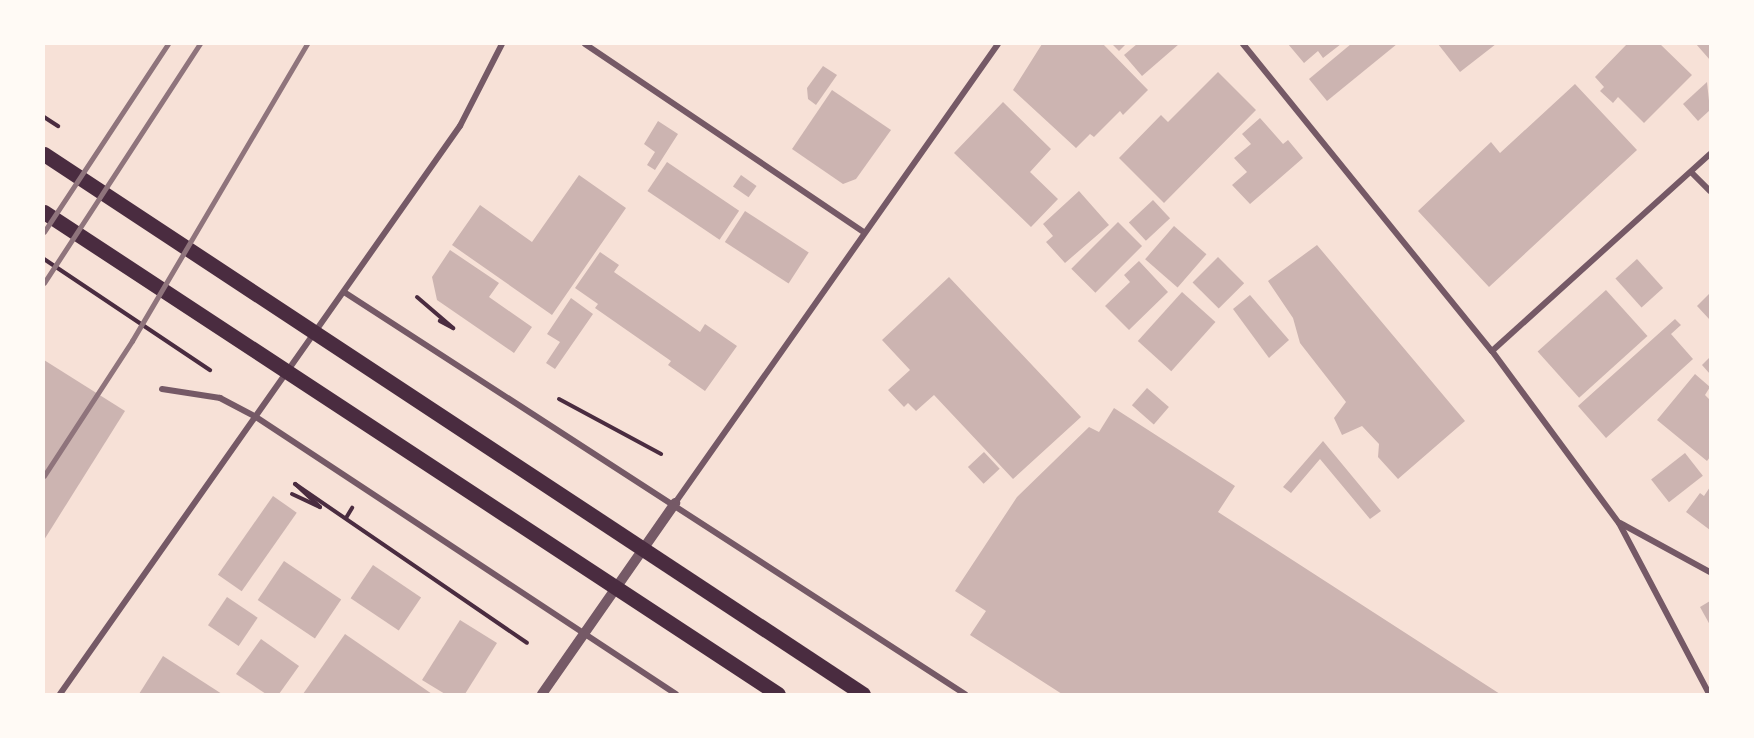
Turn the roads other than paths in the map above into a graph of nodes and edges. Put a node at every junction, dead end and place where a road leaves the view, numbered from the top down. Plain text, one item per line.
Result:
1 (502, 44) edge
2 (585, 44) edge
3 (998, 44) edge
4 (1243, 44) edge
5 (44, 153) edge
6 (1710, 154) edge
7 (1691, 172) junction
8 (1710, 191) edge
9 (44, 212) edge
10 (864, 232) junction
11 (345, 292) junction
12 (1492, 351) junction
13 (162, 389) dead end
14 (256, 417) junction
15 (675, 503) junction
16 (1619, 523) junction
17 (1710, 572) edge
18 (582, 633) junction
19 (60, 694) edge
20 (542, 694) edge
21 (676, 694) edge
22 (778, 694) edge
23 (863, 694) edge
24 (965, 694) edge
25 (1709, 694) edge

1 - 11 street
2 - 10 street
3 - 10 street
4 - 12 street
5 - 23 main road
6 - 7 street
7 - 8 street
7 - 12 street
9 - 22 main road
10 - 15 street
11 - 14 street
11 - 15 street
12 - 16 street
13 - 14 street
14 - 18 street
14 - 19 street
15 - 18 street
15 - 24 street
16 - 17 street
16 - 25 street
18 - 20 street
18 - 21 street

